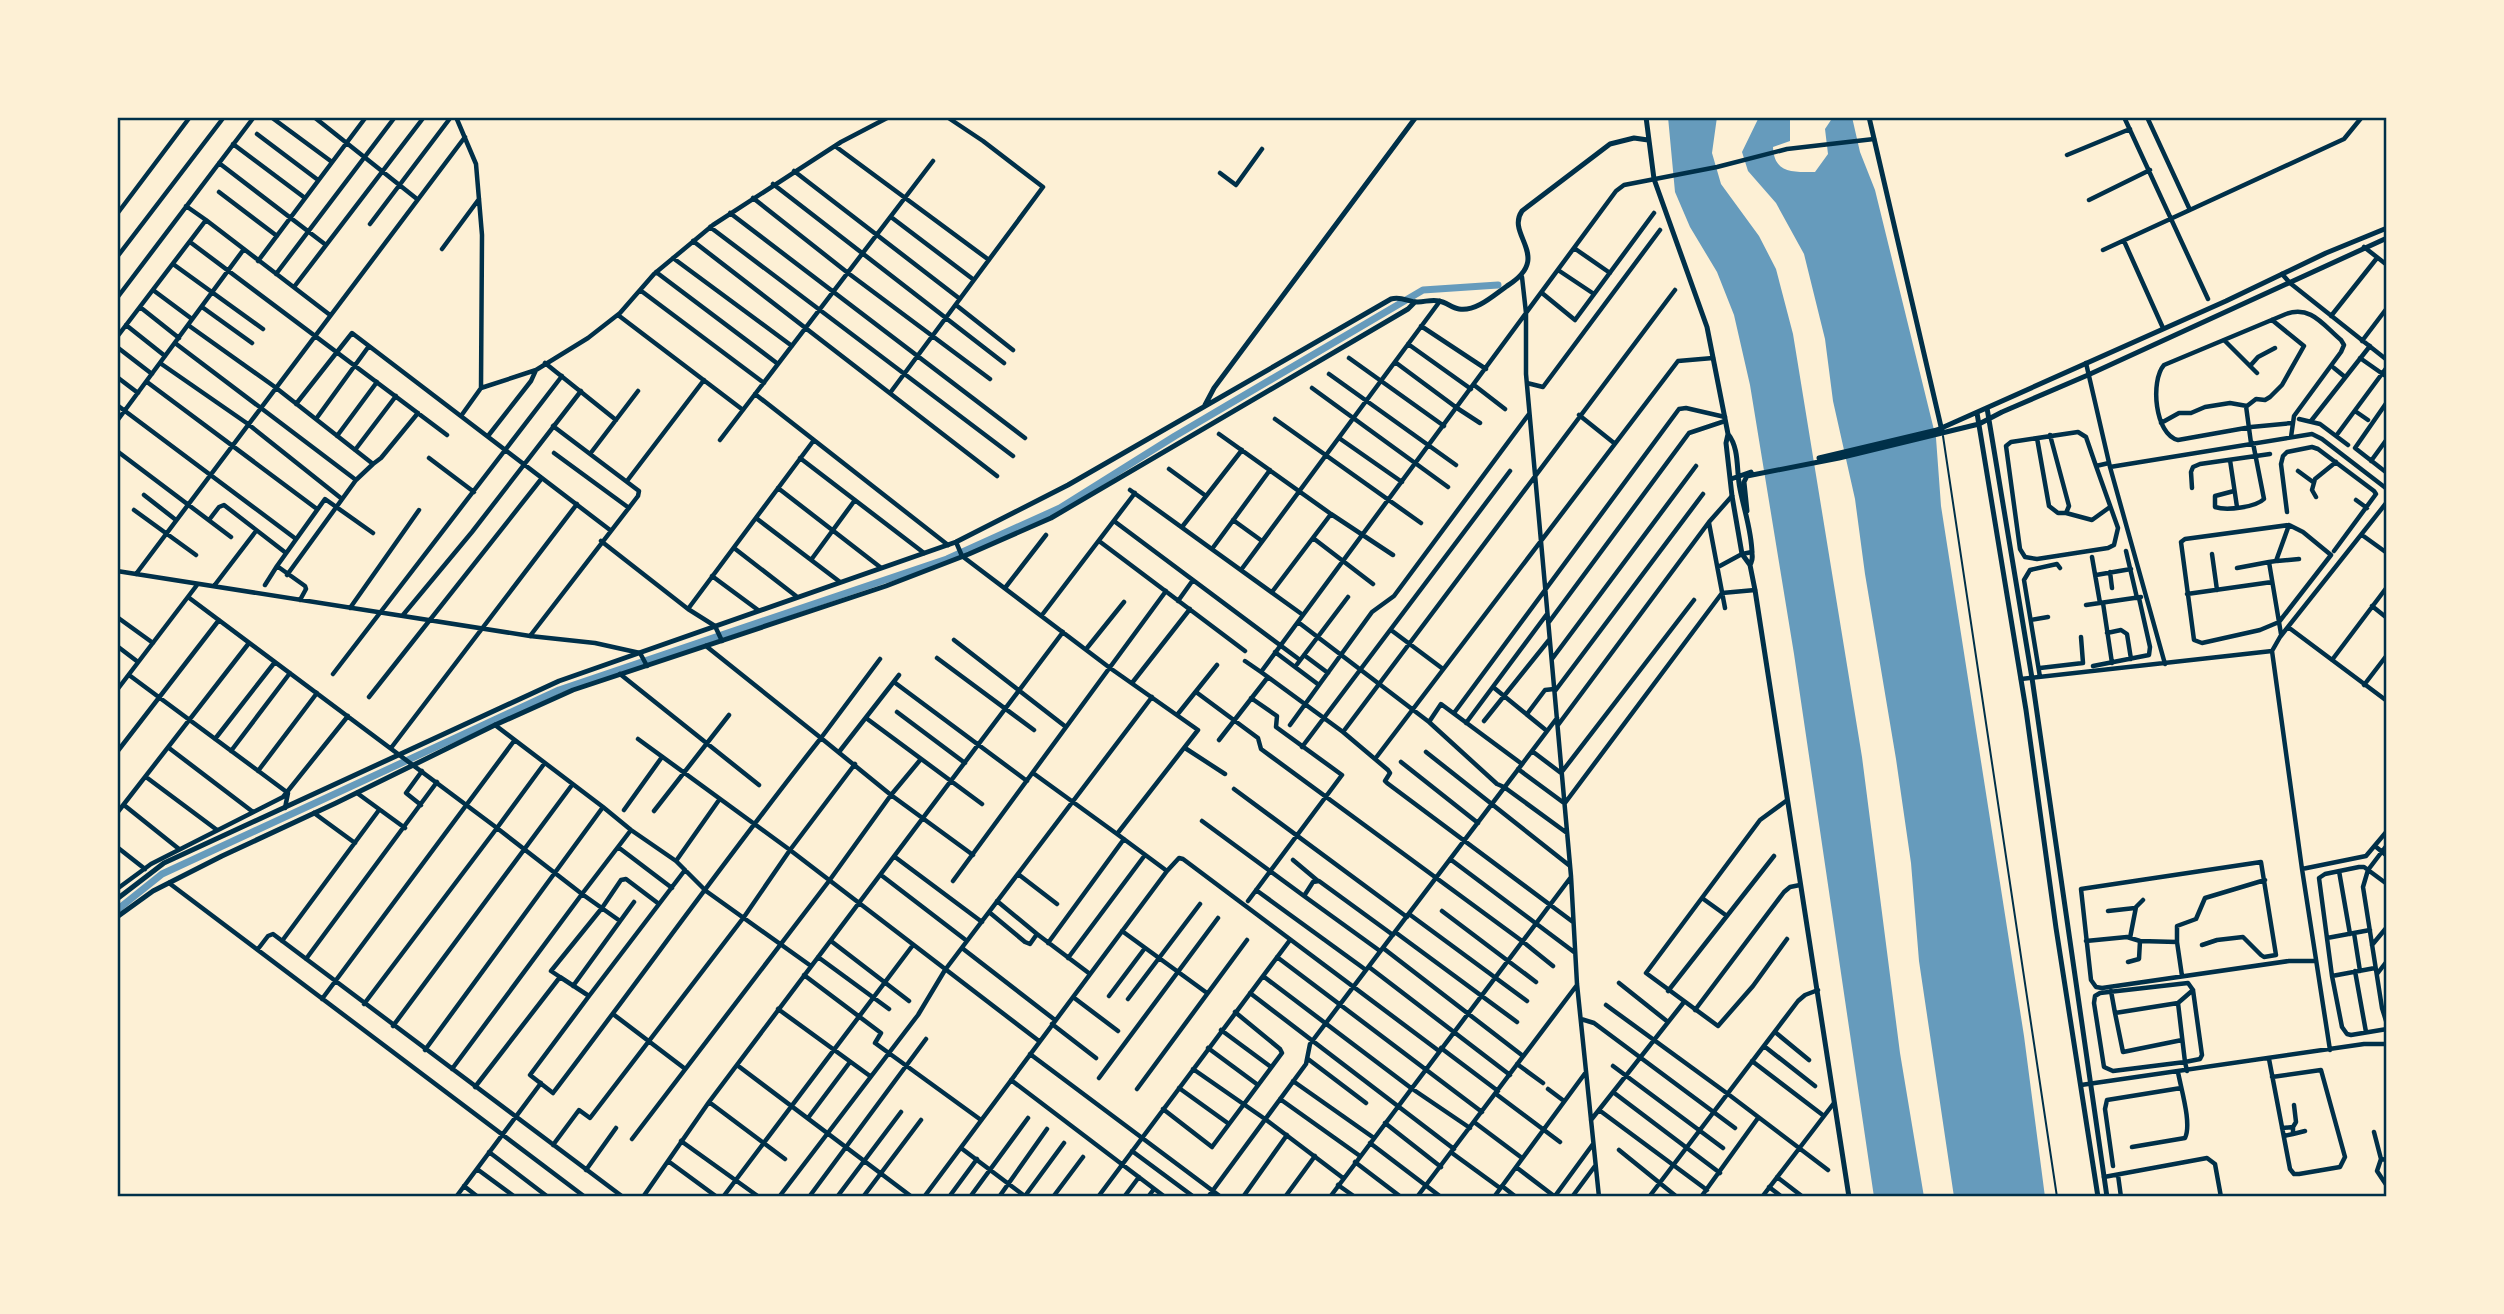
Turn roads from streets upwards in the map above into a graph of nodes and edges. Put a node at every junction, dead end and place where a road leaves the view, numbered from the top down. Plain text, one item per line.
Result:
1 (190, 117) edge
2 (224, 117) edge
3 (254, 117) edge
4 (271, 117) edge
5 (314, 117) edge
6 (355, 117) edge
7 (366, 117) edge
8 (395, 117) edge
9 (424, 117) edge
10 (454, 117) edge
11 (889, 117) edge
12 (947, 117) edge
13 (1416, 117) edge
14 (1646, 117) edge
15 (1869, 117) edge
16 (2124, 117) edge
17 (2147, 117) edge
18 (2362, 117) edge
19 (362, 122) junction
20 (2130, 129) junction
21 (257, 134) dead end
22 (465, 137) junction
23 (1874, 139) junction
24 (1648, 140) junction
25 (346, 143) junction
26 (233, 144) junction
27 (835, 146) junction
28 (1262, 149) dead end
29 (2067, 155) dead end
30 (364, 156) junction
31 (933, 161) dead end
32 (332, 162) junction
33 (219, 163) junction
34 (2150, 170) junction
35 (383, 171) junction
36 (794, 172) junction
37 (1220, 173) dead end
38 (1654, 179) junction
39 (318, 180) junction
40 (773, 184) junction
41 (401, 186) junction
42 (219, 192) dead end
43 (305, 198) junction
44 (479, 198) junction
45 (753, 198) junction
46 (904, 199) junction
47 (418, 200) junction
48 (2089, 200) dead end
49 (187, 206) junction
50 (2190, 210) junction
51 (730, 213) junction
52 (1654, 213) dead end
53 (117, 214) edge
54 (291, 216) junction
55 (891, 217) junction
56 (2172, 219) junction
57 (206, 220) junction
58 (370, 224) dead end
59 (710, 227) junction
60 (2387, 228) edge
61 (1660, 230) dead end
62 (309, 231) junction
63 (877, 235) junction
64 (276, 236) junction
65 (2387, 238) edge
66 (693, 241) junction
67 (2124, 241) junction
68 (190, 242) junction
69 (326, 245) junction
70 (2364, 247) junction
71 (442, 248) dead end
72 (1574, 248) junction
73 (244, 249) junction
74 (2103, 250) dead end
75 (863, 252) junction
76 (117, 257) edge
77 (673, 258) junction
78 (2377, 258) junction
79 (989, 260) junction
80 (258, 261) junction
81 (173, 264) junction
82 (2387, 265) edge
83 (1558, 270) junction
84 (228, 271) junction
85 (656, 272) junction
86 (848, 273) junction
87 (1610, 273) junction
88 (276, 274) junction
89 (2282, 274) junction
90 (1522, 277) junction
91 (974, 280) junction
92 (2290, 283) junction
93 (294, 287) junction
94 (153, 290) junction
95 (640, 290) junction
96 (1675, 290) dead end
97 (834, 291) junction
98 (211, 293) junction
99 (1542, 293) junction
100 (1594, 295) junction
101 (117, 298) edge
102 (960, 299) junction
103 (2208, 299) dead end
104 (2310, 300) junction
105 (1440, 301) junction
106 (1413, 302) junction
107 (956, 305) junction
108 (140, 307) junction
109 (202, 307) junction
110 (2387, 308) edge
111 (819, 310) junction
112 (2302, 310) junction
113 (1526, 313) junction
114 (618, 314) junction
115 (330, 315) junction
116 (2331, 316) junction
117 (946, 318) junction
118 (192, 319) junction
119 (2272, 320) junction
120 (126, 325) junction
121 (188, 325) junction
122 (1421, 326) junction
123 (806, 328) junction
124 (2163, 328) junction
125 (263, 329) dead end
126 (315, 335) junction
127 (117, 337) edge
128 (932, 337) junction
129 (179, 338) junction
130 (2225, 341) junction
131 (2362, 341) junction
132 (175, 343) junction
133 (252, 343) dead end
134 (1408, 344) junction
135 (369, 346) junction
136 (792, 346) junction
137 (2370, 346) junction
138 (117, 347) edge
139 (2275, 348) dead end
140 (1013, 350) dead end
141 (338, 352) junction
142 (165, 356) junction
143 (918, 356) junction
144 (1349, 358) dead end
145 (1713, 358) junction
146 (2360, 358) junction
147 (2387, 360) edge
148 (1004, 362) dead end
149 (1395, 362) junction
150 (160, 363) junction
151 (545, 363) junction
152 (2086, 363) junction
153 (778, 364) junction
154 (355, 365) junction
155 (2250, 366) junction
156 (2334, 368) dead end
157 (2387, 368) edge
158 (1486, 369) junction
159 (536, 370) junction
160 (2257, 373) dead end
161 (152, 374) junction
162 (904, 374) junction
163 (1329, 374) dead end
164 (2088, 375) junction
165 (562, 376) junction
166 (2384, 376) edge
167 (117, 377) edge
168 (2346, 377) junction
169 (990, 379) dead end
170 (704, 380) junction
171 (1381, 380) junction
172 (146, 382) junction
173 (377, 382) junction
174 (764, 383) junction
175 (1526, 383) junction
176 (275, 387) junction
177 (1472, 387) junction
178 (481, 388) junction
179 (1312, 388) dead end
180 (581, 391) junction
181 (638, 391) dead end
182 (138, 393) junction
183 (890, 393) junction
184 (755, 394) junction
185 (396, 396) junction
186 (1367, 400) junction
187 (2387, 402) edge
188 (296, 404) junction
189 (117, 405) edge
190 (1205, 406) junction
191 (2246, 406) junction
192 (261, 407) junction
193 (1457, 408) junction
194 (1987, 408) junction
195 (1505, 409) dead end
196 (743, 410) junction
197 (125, 411) junction
198 (2354, 411) junction
199 (418, 413) junction
200 (1977, 413) junction
201 (1529, 414) junction
202 (1579, 415) junction
203 (461, 416) junction
204 (316, 419) junction
205 (1275, 419) dead end
206 (1353, 419) junction
207 (1725, 419) junction
208 (2299, 419) dead end
209 (616, 420) junction
210 (1989, 420) junction
211 (2368, 420) dead end
212 (117, 421) edge
213 (2311, 421) junction
214 (1480, 423) dead end
215 (2292, 423) junction
216 (248, 424) junction
217 (1979, 424) junction
218 (2161, 424) junction
219 (553, 426) junction
220 (1444, 426) junction
221 (2248, 427) junction
222 (1940, 432) junction
223 (1219, 434) dead end
224 (1728, 434) junction
225 (447, 435) dead end
226 (2050, 435) junction
227 (337, 436) junction
228 (488, 436) junction
229 (2336, 436) junction
230 (2291, 437) junction
231 (1025, 438) dead end
232 (1339, 438) junction
233 (2037, 438) junction
234 (2387, 439) edge
235 (720, 440) dead end
236 (814, 440) junction
237 (1614, 443) junction
238 (2252, 443) junction
239 (1429, 445) junction
240 (2348, 445) dead end
241 (232, 446) junction
242 (355, 450) junction
243 (506, 450) junction
244 (1242, 450) junction
245 (117, 451) edge
246 (554, 453) dead end
247 (2340, 453) junction
248 (590, 454) junction
249 (2270, 454) dead end
250 (1326, 455) junction
251 (1013, 456) dead end
252 (2256, 456) junction
253 (429, 458) dead end
254 (800, 458) junction
255 (2230, 460) junction
256 (2371, 461) junction
257 (2336, 462) junction
258 (523, 463) junction
259 (1416, 463) junction
260 (373, 464) junction
261 (1456, 465) dead end
262 (2109, 465) junction
263 (1696, 466) dead end
264 (2096, 466) junction
265 (1170, 469) dead end
266 (1270, 470) junction
267 (1510, 471) dead end
268 (2298, 471) dead end
269 (2387, 473) edge
270 (210, 474) junction
271 (1535, 474) junction
272 (1746, 474) junction
273 (997, 476) dead end
274 (1738, 477) junction
275 (542, 478) junction
276 (1731, 479) junction
277 (356, 480) junction
278 (626, 481) junction
279 (1402, 482) junction
280 (2314, 482) junction
281 (1448, 487) dead end
282 (778, 488) junction
283 (2192, 488) dead end
284 (2387, 489) edge
285 (1300, 491) junction
286 (2234, 491) junction
287 (474, 492) junction
288 (1703, 494) dead end
289 (144, 495) dead end
290 (1206, 496) junction
291 (1732, 496) junction
292 (2316, 497) dead end
293 (342, 499) junction
294 (855, 500) junction
295 (1388, 500) junction
296 (2356, 500) dead end
297 (2387, 502) edge
298 (188, 504) junction
299 (577, 504) junction
300 (336, 506) junction
301 (2110, 507) junction
302 (2237, 507) junction
303 (629, 508) junction
304 (2367, 508) junction
305 (317, 509) junction
306 (419, 509) dead end
307 (134, 510) dead end
308 (1746, 511) junction
309 (2287, 512) dead end
310 (2066, 513) junction
311 (1331, 514) junction
312 (756, 517) junction
313 (176, 520) junction
314 (209, 520) junction
315 (1233, 520) junction
316 (1114, 521) junction
317 (1709, 522) junction
318 (1420, 523) dead end
319 (2289, 525) junction
320 (1182, 527) junction
321 (833, 529) junction
322 (610, 530) junction
323 (256, 531) junction
324 (373, 533) dead end
325 (166, 534) junction
326 (2362, 534) junction
327 (1046, 535) dead end
328 (1364, 536) junction
329 (231, 537) dead end
330 (1313, 538) junction
331 (296, 539) junction
332 (1541, 539) junction
333 (601, 541) junction
334 (1099, 541) junction
335 (1262, 541) junction
336 (957, 544) junction
337 (948, 545) junction
338 (2338, 545) junction
339 (734, 548) junction
340 (1212, 549) junction
341 (2126, 551) dead end
342 (1752, 552) junction
343 (2348, 552) junction
344 (286, 553) junction
345 (2332, 553) junction
346 (2387, 553) edge
347 (924, 554) junction
348 (1742, 554) junction
349 (2212, 554) dead end
350 (196, 555) dead end
351 (962, 555) junction
352 (1393, 555) dead end
353 (2092, 557) dead end
354 (2299, 559) dead end
355 (811, 560) junction
356 (2276, 561) junction
357 (1343, 562) junction
358 (2269, 562) junction
359 (2340, 562) junction
360 (1749, 565) junction
361 (277, 566) junction
362 (880, 567) junction
363 (1718, 567) junction
364 (2060, 568) dead end
365 (2237, 568) dead end
366 (2131, 569) junction
367 (1241, 570) junction
368 (117, 571) edge
369 (2110, 572) junction
370 (136, 574) junction
371 (288, 575) junction
372 (2096, 575) junction
373 (712, 576) junction
374 (1193, 580) junction
375 (840, 582) junction
376 (2272, 582) junction
377 (198, 584) junction
378 (1373, 584) dead end
379 (265, 585) dead end
380 (214, 587) junction
381 (2387, 587) edge
382 (1005, 588) junction
383 (2112, 588) dead end
384 (1545, 589) junction
385 (1755, 590) junction
386 (2217, 590) junction
387 (1166, 591) junction
388 (1272, 592) junction
389 (1721, 593) junction
390 (2186, 594) junction
391 (796, 596) junction
392 (188, 597) junction
393 (1348, 597) dead end
394 (2147, 597) junction
395 (2138, 598) junction
396 (300, 600) junction
397 (1694, 600) dead end
398 (1178, 601) junction
399 (1124, 602) dead end
400 (2101, 603) junction
401 (2086, 605) dead end
402 (2372, 606) junction
403 (350, 608) junction
404 (1725, 608) dead end
405 (688, 609) junction
406 (1190, 609) junction
407 (758, 610) junction
408 (379, 612) junction
409 (1547, 613) junction
410 (1042, 615) junction
411 (1303, 615) junction
412 (403, 616) junction
413 (117, 617) edge
414 (2048, 617) dead end
415 (2387, 618) edge
416 (219, 620) junction
417 (429, 620) junction
418 (2031, 620) junction
419 (1298, 622) junction
420 (2279, 622) junction
421 (1548, 623) junction
422 (2288, 627) junction
423 (716, 628) junction
424 (484, 629) junction
425 (1391, 630) junction
426 (1063, 632) junction
427 (2107, 633) junction
428 (2282, 635) junction
429 (530, 636) junction
430 (2081, 637) dead end
431 (1317, 638) junction
432 (722, 639) junction
433 (1550, 639) junction
434 (954, 640) dead end
435 (153, 643) junction
436 (249, 643) junction
437 (1409, 643) junction
438 (1280, 645) junction
439 (117, 646) edge
440 (706, 646) junction
441 (1087, 648) junction
442 (1245, 651) dead end
443 (2272, 651) junction
444 (1275, 652) junction
445 (641, 654) junction
446 (2387, 655) edge
447 (1341, 656) junction
448 (1302, 657) junction
449 (937, 658) dead end
450 (880, 659) dead end
451 (2131, 659) junction
452 (1552, 660) junction
453 (2332, 660) junction
454 (1245, 661) dead end
455 (138, 662) junction
456 (275, 662) junction
457 (2112, 663) junction
458 (647, 664) junction
459 (2165, 664) junction
460 (1217, 665) dead end
461 (2093, 666) dead end
462 (1110, 667) junction
463 (1295, 667) junction
464 (1443, 669) junction
465 (1361, 670) junction
466 (1261, 672) junction
467 (290, 673) junction
468 (1328, 673) junction
469 (2041, 673) junction
470 (333, 674) dead end
471 (620, 674) junction
472 (128, 675) junction
473 (899, 675) dead end
474 (117, 676) edge
475 (1268, 677) junction
476 (2032, 678) junction
477 (2021, 679) junction
478 (124, 681) junction
479 (894, 682) junction
480 (1132, 683) junction
481 (1378, 684) junction
482 (1319, 685) junction
483 (2364, 685) junction
484 (1493, 687) junction
485 (117, 690) edge
486 (1554, 690) junction
487 (1019, 691) junction
488 (1196, 692) junction
489 (317, 693) junction
490 (1504, 696) junction
491 (369, 697) dead end
492 (1152, 697) junction
493 (159, 698) junction
494 (1251, 698) junction
495 (2387, 701) edge
496 (1306, 705) junction
497 (1006, 708) junction
498 (1413, 710) junction
499 (897, 712) dead end
500 (1454, 713) junction
501 (1527, 714) junction
502 (729, 715) dead end
503 (1177, 715) junction
504 (348, 716) junction
505 (866, 718) junction
506 (1324, 718) junction
507 (1557, 718) junction
508 (1234, 720) junction
509 (190, 721) junction
510 (1485, 721) dead end
511 (1429, 722) junction
512 (1466, 723) junction
513 (495, 725) junction
514 (1290, 725) dead end
515 (1557, 725) junction
516 (1066, 727) junction
517 (1034, 730) dead end
518 (1547, 731) junction
519 (1343, 732) junction
520 (821, 738) junction
521 (215, 739) junction
522 (638, 739) dead end
523 (1219, 740) dead end
524 (514, 741) junction
525 (706, 744) junction
526 (979, 745) junction
527 (1302, 747) junction
528 (169, 748) junction
529 (391, 748) junction
530 (1185, 748) junction
531 (231, 751) junction
532 (1532, 751) junction
533 (117, 752) edge
534 (839, 752) junction
535 (1426, 752) dead end
536 (402, 756) junction
537 (662, 757) junction
538 (922, 759) junction
539 (1375, 759) junction
540 (1401, 762) dead end
541 (412, 763) junction
542 (965, 763) junction
543 (544, 764) junction
544 (855, 764) junction
545 (1520, 767) junction
546 (258, 771) junction
547 (422, 771) junction
548 (683, 773) junction
549 (1033, 773) junction
550 (1562, 773) junction
551 (1225, 774) dead end
552 (146, 776) junction
553 (951, 781) junction
554 (1027, 781) junction
555 (438, 782) junction
556 (572, 785) junction
557 (759, 785) dead end
558 (1504, 787) junction
559 (1234, 789) dead end
560 (288, 793) junction
561 (357, 793) junction
562 (891, 794) junction
563 (1325, 798) junction
564 (719, 800) junction
565 (1073, 801) junction
566 (1786, 801) junction
567 (1564, 803) junction
568 (467, 804) junction
569 (982, 804) dead end
570 (1492, 804) junction
571 (124, 805) junction
572 (421, 805) junction
573 (603, 807) junction
574 (285, 808) junction
575 (379, 810) junction
576 (624, 810) dead end
577 (654, 811) dead end
578 (253, 812) junction
579 (117, 813) edge
580 (314, 813) junction
581 (923, 818) junction
582 (1202, 821) dead end
583 (1478, 823) junction
584 (752, 825) junction
585 (405, 828) junction
586 (496, 828) junction
587 (217, 830) junction
588 (631, 830) junction
589 (2387, 831) edge
590 (1117, 834) junction
591 (1298, 834) junction
592 (1567, 834) junction
593 (1124, 839) junction
594 (1464, 841) junction
595 (355, 843) junction
596 (2387, 845) edge
597 (2375, 846) junction
598 (117, 847) edge
599 (618, 847) junction
600 (179, 849) junction
601 (525, 850) junction
602 (790, 850) junction
603 (2384, 854) edge
604 (973, 855) junction
605 (1145, 855) junction
606 (1774, 856) dead end
607 (895, 857) junction
608 (1450, 859) junction
609 (1293, 860) dead end
610 (676, 861) junction
611 (1570, 867) junction
612 (145, 869) junction
613 (2302, 869) junction
614 (685, 870) junction
615 (2368, 870) junction
616 (1167, 871) junction
617 (2339, 871) junction
618 (1270, 872) junction
619 (555, 873) junction
620 (1018, 874) junction
621 (881, 875) junction
622 (1571, 876) junction
623 (1436, 877) junction
624 (2265, 880) junction
625 (829, 881) junction
626 (953, 881) dead end
627 (1319, 881) junction
628 (169, 883) junction
629 (2387, 884) edge
630 (1800, 885) junction
631 (672, 888) junction
632 (117, 889) edge
633 (1256, 890) junction
634 (706, 891) junction
635 (582, 894) junction
636 (1304, 895) junction
637 (1702, 898) junction
638 (117, 900) edge
639 (2143, 900) dead end
640 (997, 901) junction
641 (1248, 901) dead end
642 (634, 902) dead end
643 (659, 904) junction
644 (859, 904) junction
645 (1056, 904) dead end
646 (1200, 904) dead end
647 (1550, 905) junction
648 (602, 908) junction
649 (2136, 908) junction
650 (1442, 911) dead end
651 (2108, 911) dead end
652 (989, 912) junction
653 (1408, 915) junction
654 (1727, 916) junction
655 (117, 917) edge
656 (744, 917) junction
657 (1218, 918) dead end
658 (621, 921) junction
659 (982, 922) junction
660 (1536, 923) junction
661 (1574, 923) junction
662 (2387, 927) edge
663 (2370, 930) junction
664 (1122, 931) junction
665 (1394, 933) junction
666 (2352, 933) junction
667 (1037, 934) junction
668 (2130, 938) junction
669 (2327, 938) junction
670 (1290, 939) junction
671 (1787, 939) dead end
672 (1247, 940) dead end
673 (282, 941) junction
674 (831, 941) junction
675 (967, 941) junction
676 (1522, 941) junction
677 (2086, 941) junction
678 (2140, 941) junction
679 (2177, 942) junction
680 (779, 943) junction
681 (1048, 943) junction
682 (912, 945) junction
683 (2202, 945) dead end
684 (2372, 945) junction
685 (962, 948) junction
686 (1145, 948) junction
687 (258, 949) junction
688 (1382, 949) junction
689 (1574, 952) junction
690 (2276, 955) junction
691 (818, 957) junction
692 (1277, 957) junction
693 (1068, 958) junction
694 (1158, 958) junction
695 (306, 959) junction
696 (1508, 960) junction
697 (2316, 961) junction
698 (2387, 961) edge
699 (2128, 962) dead end
700 (2276, 963) junction
701 (811, 966) junction
702 (1553, 966) dead end
703 (1368, 968) junction
704 (945, 970) junction
705 (2358, 971) junction
706 (2376, 971) junction
707 (1179, 973) junction
708 (1090, 974) junction
709 (804, 975) junction
710 (2332, 975) junction
711 (1263, 976) junction
712 (1496, 976) junction
713 (2182, 976) junction
714 (560, 977) junction
715 (334, 982) junction
716 (1536, 982) dead end
717 (884, 983) junction
718 (1619, 983) dead end
719 (1577, 984) junction
720 (573, 986) junction
721 (1353, 987) junction
722 (1818, 990) junction
723 (2193, 990) junction
724 (1668, 991) junction
725 (2111, 991) junction
726 (1207, 993) junction
727 (1250, 993) junction
728 (1481, 995) junction
729 (589, 996) junction
730 (1073, 996) junction
731 (1109, 996) dead end
732 (873, 998) junction
733 (322, 999) junction
734 (1128, 999) dead end
735 (909, 1001) dead end
736 (1527, 1001) dead end
737 (2387, 1001) edge
738 (1684, 1002) junction
739 (2178, 1003) junction
740 (364, 1004) junction
741 (1340, 1004) junction
742 (1606, 1005) dead end
743 (2382, 1008) junction
744 (778, 1009) junction
745 (889, 1009) dead end
746 (1695, 1010) junction
747 (1235, 1012) junction
748 (2115, 1013) junction
749 (614, 1014) junction
750 (1467, 1014) junction
751 (859, 1018) junction
752 (1581, 1019) junction
753 (1053, 1022) junction
754 (1517, 1022) dead end
755 (1668, 1022) junction
756 (1326, 1023) junction
757 (393, 1026) junction
758 (2387, 1027) edge
759 (1221, 1030) junction
760 (1118, 1031) dead end
761 (1774, 1032) junction
762 (2366, 1032) junction
763 (1453, 1033) junction
764 (926, 1040) dead end
765 (2182, 1040) junction
766 (650, 1041) junction
767 (1039, 1041) junction
768 (1313, 1041) junction
769 (1654, 1041) junction
770 (2387, 1044) edge
771 (1764, 1046) junction
772 (1208, 1048) junction
773 (2330, 1049) junction
774 (425, 1050) junction
775 (834, 1050) junction
776 (1440, 1050) junction
777 (887, 1053) junction
778 (1030, 1054) junction
779 (1523, 1056) junction
780 (1096, 1058) dead end
781 (1640, 1058) junction
782 (1307, 1059) junction
783 (2269, 1059) junction
784 (1809, 1060) dead end
785 (1752, 1061) junction
786 (850, 1062) junction
787 (2185, 1062) junction
788 (1517, 1064) junction
789 (737, 1065) junction
790 (906, 1066) junction
791 (1613, 1066) dead end
792 (1271, 1067) junction
793 (684, 1068) junction
794 (452, 1069) junction
795 (1193, 1069) junction
796 (1425, 1069) junction
797 (2186, 1071) junction
798 (1586, 1072) junction
799 (2178, 1072) junction
800 (1510, 1075) junction
801 (870, 1076) junction
802 (1626, 1076) junction
803 (2272, 1077) junction
804 (1099, 1078) dead end
805 (1011, 1080) junction
806 (1293, 1081) junction
807 (541, 1083) junction
808 (1543, 1083) dead end
809 (1258, 1085) junction
810 (2081, 1085) junction
811 (2091, 1085) junction
812 (1815, 1086) dead end
813 (475, 1087) junction
814 (1137, 1088) dead end
815 (1179, 1088) junction
816 (1411, 1088) junction
817 (2181, 1088) junction
818 (1548, 1089) dead end
819 (1497, 1092) junction
820 (1613, 1093) junction
821 (1728, 1094) junction
822 (1280, 1099) junction
823 (1564, 1101) junction
824 (709, 1102) junction
825 (1835, 1102) junction
826 (1366, 1103) dead end
827 (1244, 1104) junction
828 (2294, 1105) dead end
829 (792, 1106) junction
830 (1398, 1106) junction
831 (1163, 1110) junction
832 (1599, 1110) junction
833 (901, 1112) dead end
834 (1482, 1112) junction
835 (1713, 1112) junction
836 (1824, 1116) junction
837 (515, 1118) junction
838 (808, 1118) junction
839 (1028, 1118) dead end
840 (1758, 1118) junction
841 (1265, 1119) junction
842 (921, 1120) dead end
843 (1591, 1120) junction
844 (982, 1121) junction
845 (1474, 1122) junction
846 (1385, 1123) junction
847 (1229, 1124) junction
848 (616, 1128) dead end
849 (1470, 1128) junction
850 (1735, 1128) dead end
851 (2282, 1128) junction
852 (1047, 1129) dead end
853 (1543, 1130) junction
854 (1700, 1130) junction
855 (2293, 1130) junction
856 (2305, 1131) dead end
857 (827, 1132) junction
858 (2374, 1132) dead end
859 (502, 1135) junction
860 (1287, 1135) junction
861 (2284, 1136) junction
862 (1142, 1138) junction
863 (632, 1139) dead end
864 (1372, 1140) junction
865 (681, 1141) junction
866 (1560, 1142) dead end
867 (1064, 1143) dead end
868 (1594, 1143) junction
869 (764, 1144) junction
870 (553, 1145) junction
871 (846, 1147) junction
872 (1688, 1147) junction
873 (2132, 1147) dead end
874 (961, 1148) junction
875 (1723, 1149) dead end
876 (1799, 1149) junction
877 (1619, 1150) dead end
878 (1132, 1151) junction
879 (1453, 1151) junction
880 (489, 1152) junction
881 (1315, 1156) junction
882 (1360, 1156) junction
883 (1083, 1157) dead end
884 (1522, 1158) junction
885 (785, 1159) dead end
886 (976, 1159) junction
887 (2384, 1160) edge
888 (667, 1161) junction
889 (864, 1161) junction
890 (1355, 1163) junction
891 (1122, 1164) junction
892 (1596, 1165) junction
893 (1674, 1165) junction
894 (2113, 1166) dead end
895 (1441, 1167) junction
896 (1516, 1167) junction
897 (477, 1169) junction
898 (586, 1170) junction
899 (990, 1170) junction
900 (1828, 1170) dead end
901 (881, 1173) junction
902 (1720, 1173) junction
903 (2118, 1175) junction
904 (1139, 1177) junction
905 (1777, 1177) junction
906 (2104, 1177) junction
907 (1343, 1178) junction
908 (736, 1180) junction
909 (1660, 1183) junction
910 (1009, 1184) junction
911 (1338, 1185) junction
912 (1426, 1185) junction
913 (464, 1186) junction
914 (2387, 1186) edge
915 (1501, 1187) junction
916 (1769, 1187) junction
917 (1154, 1189) junction
918 (1707, 1190) junction
919 (1213, 1191) junction
920 (1555, 1196) edge
921 (456, 1197) edge
922 (478, 1197) edge
923 (515, 1197) edge
924 (548, 1197) edge
925 (585, 1197) edge
926 (622, 1197) edge
927 (643, 1197) edge
928 (717, 1197) edge
929 (723, 1197) edge
930 (759, 1197) edge
931 (779, 1197) edge
932 (809, 1197) edge
933 (837, 1197) edge
934 (863, 1197) edge
935 (912, 1197) edge
936 (924, 1197) edge
937 (949, 1197) edge
938 (970, 1197) edge
939 (999, 1197) edge
940 (1025, 1197) edge
941 (1053, 1197) edge
942 (1098, 1197) edge
943 (1124, 1197) edge
944 (1148, 1197) edge
945 (1165, 1197) edge
946 (1194, 1197) edge
947 (1208, 1197) edge
948 (1221, 1197) edge
949 (1242, 1197) edge
950 (1285, 1197) edge
951 (1330, 1197) edge
952 (1355, 1197) edge
953 (1401, 1197) edge
954 (1417, 1197) edge
955 (1441, 1197) edge
956 (1494, 1197) edge
957 (1516, 1197) edge
958 (1572, 1197) edge
959 (1599, 1197) edge
960 (1649, 1197) edge
961 (1677, 1197) edge
962 (1701, 1197) edge
963 (1762, 1197) edge
964 (1782, 1197) edge
965 (1803, 1197) edge
966 (1849, 1197) edge
967 (2098, 1197) edge
968 (2107, 1197) edge
969 (2121, 1197) edge
970 (2221, 1197) edge

1 - 53 street
2 - 76 street
3 - 26 street
4 - 32 street
5 - 25 street
6 - 19 street
7 - 19 street
8 - 30 street
9 - 35 street
10 - 22 street
10 - 41 street
11 - 27 street
12 - 79 street
13 - 190 street
14 - 24 street
15 - 23 street
16 - 20 street
17 - 50 street
18 - 50 street
19 - 25 street
20 - 29 street
20 - 34 street
21 - 39 street
22 - 44 street
22 - 47 street
23 - 38 street
23 - 222 street
24 - 38 street
24 - 90 street
25 - 30 street
25 - 32 street
26 - 33 street
26 - 43 street
27 - 36 street
27 - 46 street
28 - 37 street
30 - 35 street
30 - 62 street
31 - 46 street
32 - 39 street
33 - 49 street
33 - 54 street
34 - 48 street
34 - 56 street
35 - 41 street
35 - 69 street
36 - 40 street
36 - 63 street
38 - 72 street
38 - 145 street
39 - 43 street
40 - 45 street
40 - 75 street
41 - 47 street
41 - 58 street
42 - 64 street
43 - 54 street
44 - 71 street
44 - 178 street
45 - 51 street
45 - 86 street
46 - 55 street
46 - 79 street
47 - 115 street
49 - 57 street
49 - 101 street
50 - 56 street
51 - 59 street
51 - 97 street
52 - 87 street
54 - 62 street
54 - 64 street
55 - 63 street
55 - 91 street
56 - 67 street
56 - 103 street
57 - 68 street
57 - 73 street
59 - 66 street
59 - 111 street
60 - 89 street
61 - 175 street
62 - 69 street
62 - 88 street
63 - 75 street
63 - 102 street
64 - 80 street
65 - 70 street
66 - 77 street
66 - 123 street
67 - 74 street
67 - 124 street
68 - 81 street
68 - 84 street
69 - 93 street
70 - 78 street
70 - 92 street
72 - 83 street
72 - 87 street
73 - 80 street
73 - 84 street
75 - 86 street
75 - 117 street
77 - 85 street
77 - 136 street
78 - 82 street
78 - 116 street
79 - 91 street
80 - 88 street
81 - 94 street
81 - 98 street
83 - 99 street
83 - 100 street
84 - 98 street
84 - 126 street
85 - 95 street
85 - 153 street
86 - 97 street
86 - 128 street
87 - 100 street
88 - 93 street
89 - 92 street
89 - 124 street
90 - 105 street
90 - 113 street
91 - 102 street
92 - 104 street
92 - 164 street
93 - 115 street
94 - 108 street
94 - 118 street
95 - 114 street
95 - 174 street
96 - 202 street
97 - 111 street
97 - 143 street
98 - 109 street
98 - 125 street
99 - 100 street
99 - 113 street
102 - 107 street
104 - 112 street
104 - 116 street
105 - 106 street
105 - 122 street
106 - 190 street
106 - 351 street
107 - 117 street
107 - 140 street
108 - 120 street
108 - 129 street
109 - 118 street
109 - 133 street
110 - 131 street
111 - 123 street
111 - 162 street
112 - 119 street
112 - 215 street
113 - 158 street
113 - 175 street
114 - 151 street
114 - 170 street
115 - 126 street
116 - 131 street
117 - 128 street
117 - 148 street
118 - 121 street
119 - 130 street
119 - 191 street
120 - 127 street
120 - 142 street
121 - 129 street
121 - 176 street
122 - 134 street
122 - 158 street
123 - 136 street
123 - 183 street
124 - 152 street
126 - 141 street
126 - 176 street
128 - 143 street
128 - 169 street
129 - 132 street
130 - 155 street
130 - 218 street
131 - 137 street
132 - 142 street
132 - 192 street
134 - 149 street
134 - 177 street
135 - 141 street
135 - 154 street
135 - 203 street
136 - 153 street
137 - 146 street
137 - 147 street
138 - 161 street
139 - 155 street
141 - 154 street
141 - 188 street
142 - 150 street
143 - 162 street
143 - 231 street
144 - 171 street
145 - 207 street
145 - 237 street
146 - 166 street
146 - 168 street
149 - 171 street
149 - 193 street
150 - 161 street
150 - 216 street
151 - 159 street
151 - 165 street
152 - 164 street
152 - 194 street
153 - 174 street
154 - 173 street
154 - 204 street
155 - 160 street
156 - 168 street
157 - 166 street
158 - 177 street
159 - 178 street
159 - 228 street
161 - 172 street
162 - 183 street
162 - 251 street
163 - 186 street
164 - 210 street
164 - 262 street
165 - 180 street
165 - 243 street
166 - 198 street
167 - 182 street
168 - 213 street
170 - 196 street
170 - 278 street
171 - 186 street
171 - 220 street
172 - 182 street
172 - 241 street
173 - 185 street
173 - 227 street
174 - 184 street
175 - 201 street
176 - 188 street
176 - 192 street
177 - 193 street
177 - 195 street
178 - 203 street
179 - 206 street
180 - 209 street
180 - 219 street
181 - 209 street
182 - 197 street
183 - 273 street
184 - 196 street
184 - 236 street
185 - 199 street
185 - 242 street
186 - 206 street
186 - 239 street
187 - 256 street
188 - 204 street
189 - 197 street
190 - 336 street
191 - 218 street
191 - 221 street
192 - 216 street
192 - 277 street
193 - 214 street
193 - 220 street
194 - 200 street
194 - 210 street
196 - 235 street
197 - 212 street
197 - 270 street
198 - 211 street
198 - 229 street
199 - 225 street
199 - 260 street
200 - 217 street
200 - 222 street
201 - 271 street
201 - 447 street
202 - 237 street
202 - 271 street
203 - 228 street
204 - 227 street
205 - 250 street
206 - 232 street
206 - 259 street
207 - 224 street
207 - 384 street
207 - 421 street
208 - 213 street
209 - 248 street
210 - 217 street
210 - 476 street
213 - 229 street
215 - 221 street
215 - 230 street
216 - 241 street
216 - 293 street
217 - 222 street
217 - 477 street
218 - 221 street
219 - 248 street
219 - 258 street
220 - 239 street
221 - 238 street
222 - 272 street
223 - 244 street
224 - 274 street
224 - 276 street
226 - 233 street
226 - 264 street
226 - 310 street
227 - 242 street
228 - 243 street
229 - 240 street
230 - 238 street
230 - 247 street
232 - 250 street
232 - 279 street
233 - 301 street
233 - 310 street
234 - 256 street
236 - 254 street
236 - 337 street
237 - 332 street
238 - 252 street
238 - 262 street
239 - 259 street
239 - 261 street
241 - 270 street
241 - 305 street
242 - 260 street
243 - 258 street
243 - 287 street
244 - 266 street
244 - 290 street
245 - 298 street
246 - 303 street
247 - 257 street
247 - 284 street
248 - 278 street
249 - 252 street
250 - 285 street
250 - 295 street
252 - 255 street
252 - 302 street
253 - 287 street
254 - 282 street
254 - 294 street
255 - 283 street
255 - 286 street
256 - 269 street
257 - 280 street
257 - 304 street
257 - 309 street
258 - 275 street
258 - 412 street
259 - 279 street
259 - 281 street
260 - 277 street
262 - 264 street
262 - 394 street
263 - 452 street
264 - 301 street
265 - 290 street
266 - 285 street
266 - 315 street
267 - 425 street
268 - 280 street
270 - 298 street
270 - 331 street
271 - 332 street
271 - 437 street
272 - 274 street
272 - 308 street
274 - 276 street
274 - 308 street
275 - 299 street
275 - 417 street
276 - 291 street
277 - 293 street
278 - 303 street
279 - 295 street
280 - 292 street
282 - 312 street
282 - 321 street
285 - 311 street
285 - 335 street
286 - 302 street
286 - 302 street
287 - 408 street
288 - 486 street
289 - 313 street
290 - 320 street
291 - 317 street
291 - 348 street
293 - 300 street
294 - 321 street
294 - 347 street
295 - 318 street
295 - 328 street
296 - 304 street
297 - 326 street
298 - 313 street
298 - 314 street
299 - 322 street
299 - 424 street
300 - 305 street
300 - 324 street
300 - 371 street
301 - 310 street
303 - 322 street
304 - 338 street
305 - 331 street
306 - 403 street
307 - 325 street
308 - 342 street
311 - 328 street
311 - 330 street
312 - 339 street
312 - 355 street
313 - 325 street
314 - 323 street
314 - 329 street
315 - 335 street
315 - 340 street
316 - 320 street
316 - 334 street
316 - 374 street
317 - 363 street
317 - 515 street
319 - 345 street
319 - 356 street
319 - 390 street
320 - 340 street
321 - 355 street
321 - 362 street
322 - 333 street
323 - 344 street
323 - 380 street
325 - 350 street
325 - 370 street
326 - 343 street
326 - 346 street
327 - 382 street
328 - 352 street
328 - 357 street
330 - 357 street
330 - 388 street
331 - 344 street
332 - 384 street
332 - 464 street
333 - 405 street
333 - 429 street
334 - 387 street
334 - 410 street
335 - 367 street
336 - 337 street
336 - 351 street
337 - 347 street
338 - 343 street
338 - 345 street
339 - 373 street
339 - 391 street
340 - 367 street
341 - 366 street
342 - 348 street
342 - 360 street
343 - 359 street
344 - 361 street
345 - 359 street
345 - 420 street
347 - 362 street
348 - 360 street
348 - 363 street
349 - 386 street
351 - 382 street
351 - 432 street
353 - 372 street
354 - 356 street
355 - 375 street
356 - 358 street
357 - 378 street
357 - 411 street
358 - 365 street
358 - 376 street
359 - 422 street
360 - 385 street
361 - 371 street
361 - 379 street
362 - 375 street
363 - 389 street
364 - 418 street
366 - 369 street
366 - 395 street
367 - 388 street
368 - 370 street
369 - 372 street
369 - 383 street
370 - 377 street
371 - 396 street
372 - 400 street
373 - 405 street
373 - 407 street
374 - 398 street
374 - 438 street
375 - 391 street
376 - 386 street
376 - 420 street
377 - 380 street
377 - 392 street
380 - 396 street
381 - 402 street
382 - 410 street
384 - 409 street
384 - 500 street
385 - 389 street
385 - 566 street
386 - 390 street
387 - 398 street
387 - 462 street
388 - 411 street
389 - 404 street
389 - 567 street
390 - 420 street
391 - 407 street
392 - 416 street
392 - 435 street
393 - 431 street
394 - 395 street
394 - 459 street
395 - 400 street
395 - 451 street
396 - 403 street
397 - 550 street
398 - 406 street
399 - 441 street
400 - 401 street
400 - 427 street
402 - 415 street
402 - 453 street
403 - 408 street
405 - 423 street
406 - 442 street
406 - 480 street
407 - 423 street
408 - 412 street
408 - 470 street
409 - 421 street
409 - 484 street
410 - 426 street
411 - 419 street
412 - 417 street
413 - 435 street
414 - 418 street
416 - 436 street
416 - 493 street
417 - 424 street
417 - 491 street
418 - 469 street
419 - 431 street
419 - 438 street
420 - 428 street
421 - 433 street
422 - 428 street
422 - 453 street
423 - 432 street
423 - 445 street
424 - 429 street
424 - 529 street
425 - 437 street
425 - 465 street
426 - 441 street
426 - 487 street
427 - 451 street
427 - 457 street
428 - 443 street
429 - 445 street
430 - 469 street
431 - 447 street
431 - 448 street
432 - 440 street
433 - 452 street
433 - 490 street
434 - 487 street
435 - 455 street
436 - 456 street
436 - 509 street
437 - 464 street
437 - 481 street
438 - 444 street
438 - 448 street
439 - 455 street
440 - 458 street
440 - 520 street
441 - 462 street
443 - 459 street
443 - 613 street
444 - 463 street
444 - 466 street
445 - 458 street
445 - 536 street
446 - 483 street
447 - 465 street
447 - 468 street
448 - 463 street
448 - 468 street
449 - 497 street
450 - 520 street
451 - 457 street
452 - 486 street
453 - 483 street
454 - 466 street
455 - 472 street
456 - 467 street
456 - 521 street
457 - 461 street
458 - 471 street
459 - 469 street
460 - 488 street
462 - 480 street
462 - 516 street
463 - 482 street
464 - 498 street
465 - 481 street
465 - 506 street
466 - 475 street
467 - 489 street
467 - 531 street
468 - 482 street
469 - 476 street
471 - 513 street
471 - 525 street
472 - 478 street
472 - 493 street
473 - 479 street
474 - 478 street
475 - 494 street
475 - 496 street
476 - 477 street
476 - 811 street
477 - 810 street
478 - 485 street
479 - 505 street
479 - 526 street
480 - 492 street
481 - 498 street
481 - 519 street
482 - 496 street
483 - 495 street
484 - 490 street
484 - 512 street
486 - 501 street
486 - 507 street
487 - 497 street
487 - 516 street
488 - 503 street
488 - 508 street
489 - 504 street
489 - 546 street
490 - 501 street
490 - 510 street
492 - 503 street
492 - 565 street
493 - 509 street
493 - 533 street
494 - 508 street
494 - 527 street
496 - 506 street
496 - 514 street
497 - 517 street
497 - 526 street
498 - 511 street
498 - 539 street
499 - 542 street
500 - 511 street
500 - 512 street
501 - 518 street
502 - 525 street
503 - 530 street
504 - 529 street
504 - 560 street
505 - 534 street
505 - 538 street
506 - 519 street
506 - 527 street
507 - 515 street
507 - 518 street
508 - 523 street
508 - 563 street
509 - 521 street
509 - 528 street
511 - 558 street
512 - 545 street
513 - 524 street
513 - 541 street
515 - 550 street
516 - 549 street
518 - 532 street
519 - 539 street
520 - 534 street
520 - 584 street
521 - 531 street
522 - 537 street
524 - 543 street
524 - 568 street
525 - 548 street
525 - 557 street
526 - 542 street
526 - 554 street
527 - 563 street
528 - 552 street
528 - 578 street
529 - 536 street
530 - 551 street
530 - 590 street
531 - 546 street
532 - 545 street
532 - 550 street
534 - 544 street
535 - 570 street
536 - 541 street
536 - 574 street
537 - 548 street
537 - 576 street
538 - 553 street
538 - 562 street
539 - 594 street
540 - 583 street
541 - 547 street
541 - 561 street
542 - 553 street
543 - 556 street
543 - 586 street
544 - 562 street
544 - 602 street
545 - 558 street
545 - 567 street
546 - 560 street
547 - 555 street
547 - 572 street
548 - 564 street
548 - 577 street
549 - 554 street
549 - 565 street
550 - 567 street
552 - 571 street
552 - 587 street
553 - 569 street
553 - 581 street
554 - 604 street
555 - 568 street
555 - 572 street
556 - 573 street
556 - 601 street
558 - 570 street
558 - 592 street
559 - 591 street
560 - 574 street
560 - 578 street
561 - 575 street
561 - 580 street
562 - 581 street
562 - 625 street
563 - 591 street
563 - 623 street
564 - 584 street
564 - 610 street
565 - 590 street
565 - 620 street
566 - 630 street
566 - 637 street
567 - 592 street
568 - 586 street
568 - 715 street
570 - 583 street
570 - 611 street
571 - 579 street
571 - 600 street
572 - 585 street
573 - 588 street
573 - 619 street
574 - 638 street
575 - 585 street
575 - 595 street
578 - 587 street
580 - 595 street
580 - 628 street
581 - 604 street
581 - 607 street
582 - 618 street
583 - 594 street
584 - 602 street
584 - 634 street
585 - 695 street
586 - 601 street
586 - 740 street
587 - 600 street
588 - 599 street
588 - 610 street
589 - 597 street
590 - 593 street
591 - 618 street
591 - 653 street
592 - 611 street
593 - 605 street
593 - 681 street
594 - 608 street
594 - 647 street
595 - 673 street
596 - 603 street
597 - 603 street
597 - 613 street
598 - 612 street
599 - 631 street
599 - 635 street
600 - 612 street
601 - 619 street
601 - 757 street
602 - 625 street
602 - 656 street
603 - 615 street
604 - 626 street
605 - 616 street
605 - 693 street
606 - 654 street
607 - 621 street
607 - 659 street
608 - 623 street
608 - 660 street
609 - 627 street
610 - 614 street
611 - 622 street
612 - 632 street
613 - 697 street
614 - 631 street
614 - 634 street
615 - 617 street
615 - 629 street
615 - 663 street
616 - 664 street
616 - 670 street
617 - 666 street
617 - 669 street
618 - 633 street
618 - 636 street
619 - 635 street
619 - 774 street
620 - 640 street
620 - 645 street
621 - 644 street
621 - 675 street
622 - 647 street
622 - 661 street
623 - 653 street
623 - 676 street
624 - 677 street
624 - 679 street
624 - 690 street
625 - 644 street
625 - 680 street
627 - 636 street
627 - 665 street
628 - 655 street
628 - 687 street
630 - 722 street
630 - 746 street
631 - 643 street
633 - 641 street
633 - 703 street
634 - 656 street
634 - 749 street
635 - 648 street
635 - 794 street
636 - 688 street
637 - 654 street
637 - 724 street
639 - 649 street
640 - 652 street
640 - 667 street
642 - 658 street
643 - 648 street
643 - 729 street
644 - 674 street
644 - 682 street
646 - 694 street
647 - 660 street
647 - 661 street
648 - 658 street
648 - 714 street
649 - 651 street
649 - 668 street
650 - 696 street
652 - 659 street
652 - 667 street
653 - 665 street
653 - 712 street
654 - 724 street
656 - 680 street
656 - 766 street
657 - 707 street
658 - 720 street
659 - 675 street
660 - 676 street
660 - 689 street
661 - 689 street
662 - 684 street
663 - 666 street
663 - 684 street
664 - 686 street
664 - 708 street
665 - 688 street
665 - 728 street
666 - 669 street
666 - 705 street
667 - 681 street
668 - 677 street
668 - 678 street
669 - 710 street
670 - 692 street
670 - 721 street
671 - 746 street
672 - 726 street
673 - 687 street
673 - 695 street
674 - 691 street
674 - 717 street
675 - 685 street
676 - 696 street
676 - 702 street
677 - 713 street
678 - 679 street
678 - 699 street
679 - 713 street
680 - 701 street
680 - 793 street
681 - 693 street
682 - 704 street
682 - 717 street
683 - 690 street
684 - 706 street
685 - 704 street
685 - 753 street
686 - 694 street
686 - 731 street
687 - 733 street
688 - 703 street
688 - 750 street
689 - 719 street
690 - 700 street
691 - 701 street
691 - 732 street
692 - 711 street
692 - 741 street
693 - 708 street
694 - 707 street
694 - 734 street
695 - 715 street
696 - 712 street
696 - 716 street
697 - 700 street
697 - 773 street
698 - 706 street
700 - 713 street
701 - 709 street
703 - 721 street
703 - 763 street
704 - 767 street
704 - 777 street
705 - 706 street
705 - 710 street
705 - 762 street
706 - 743 street
707 - 726 street
707 - 804 street
708 - 730 street
709 - 744 street
709 - 751 street
710 - 762 street
711 - 727 street
711 - 756 street
712 - 728 street
712 - 736 street
714 - 720 street
714 - 813 street
715 - 733 street
715 - 740 street
717 - 732 street
717 - 735 street
718 - 755 street
719 - 752 street
719 - 779 street
720 - 729 street
721 - 741 street
721 - 776 street
722 - 761 street
722 - 825 street
723 - 725 street
723 - 739 street
723 - 787 street
724 - 738 street
725 - 748 street
725 - 787 street
726 - 814 street
727 - 747 street
727 - 768 street
728 - 750 street
728 - 754 street
729 - 807 street
730 - 753 street
730 - 760 street
732 - 745 street
732 - 751 street
733 - 859 street
737 - 743 street
738 - 746 street
738 - 755 street
739 - 748 street
739 - 765 street
740 - 757 street
741 - 756 street
741 - 796 street
742 - 769 street
743 - 758 street
744 - 775 street
744 - 789 street
747 - 759 street
747 - 792 street
748 - 765 street
749 - 766 street
749 - 807 street
750 - 763 street
750 - 779 street
751 - 775 street
751 - 777 street
752 - 781 street
752 - 798 street
753 - 767 street
753 - 780 street
755 - 769 street
756 - 768 street
756 - 816 street
757 - 774 street
758 - 762 street
759 - 772 street
759 - 792 street
761 - 771 street
761 - 784 street
763 - 776 street
763 - 800 street
764 - 790 street
765 - 787 street
766 - 793 street
766 - 870 street
767 - 778 street
768 - 782 street
768 - 830 street
769 - 781 street
769 - 821 street
770 - 773 street
771 - 785 street
771 - 812 street
772 - 795 street
772 - 809 street
773 - 783 street
774 - 794 street
775 - 786 street
775 - 829 street
776 - 796 street
776 - 819 street
777 - 790 street
777 - 801 street
778 - 805 street
778 - 862 street
779 - 788 street
781 - 802 street
781 - 835 street
782 - 806 street
782 - 826 street
783 - 797 street
783 - 803 street
785 - 821 street
785 - 836 street
786 - 801 street
786 - 838 street
787 - 797 street
788 - 800 street
788 - 808 street
789 - 824 street
789 - 829 street
790 - 844 street
790 - 871 street
791 - 802 street
792 - 809 street
793 - 863 street
794 - 813 street
795 - 815 street
795 - 827 street
796 - 816 street
796 - 834 street
797 - 799 street
798 - 823 street
798 - 843 street
799 - 811 street
799 - 817 street
800 - 819 street
801 - 857 street
802 - 820 street
802 - 854 street
803 - 851 street
803 - 861 street
805 - 844 street
805 - 891 street
806 - 822 street
806 - 864 street
807 - 837 street
809 - 827 street
810 - 811 street
810 - 967 street
811 - 906 street
813 - 837 street
815 - 831 street
815 - 847 street
816 - 830 street
816 - 849 street
817 - 873 street
817 - 894 street
818 - 823 street
819 - 834 street
819 - 853 street
820 - 832 street
820 - 872 street
821 - 835 street
821 - 840 street
822 - 841 street
822 - 882 street
823 - 853 street
824 - 865 street
824 - 869 street
825 - 836 street
825 - 966 street
827 - 841 street
827 - 847 street
828 - 855 street
829 - 838 street
829 - 869 street
830 - 846 street
830 - 879 street
831 - 847 street
831 - 862 street
832 - 843 street
832 - 893 street
833 - 889 street
834 - 845 street
835 - 850 street
835 - 854 street
836 - 876 street
837 - 859 street
837 - 870 street
838 - 857 street
839 - 899 street
840 - 876 street
840 - 902 street
841 - 860 street
841 - 919 street
842 - 901 street
843 - 868 street
844 - 874 street
845 - 849 street
845 - 884 street
846 - 864 street
846 - 895 street
848 - 898 street
849 - 879 street
851 - 855 street
851 - 861 street
852 - 910 street
853 - 866 street
853 - 884 street
854 - 872 street
854 - 875 street
855 - 856 street
855 - 861 street
857 - 871 street
857 - 931 street
858 - 887 street
859 - 880 street
859 - 925 street
860 - 881 street
860 - 949 street
862 - 878 street
862 - 919 street
864 - 882 street
864 - 912 street
865 - 888 street
865 - 908 street
867 - 940 street
868 - 892 street
868 - 920 street
869 - 885 street
869 - 908 street
870 - 898 street
871 - 889 street
871 - 932 street
872 - 893 street
872 - 902 street
874 - 886 street
874 - 936 street
876 - 900 street
876 - 905 street
877 - 909 street
878 - 891 street
878 - 946 street
879 - 895 street
879 - 915 street
880 - 897 street
880 - 924 street
881 - 907 street
881 - 950 street
882 - 890 street
883 - 941 street
884 - 896 street
886 - 899 street
886 - 937 street
887 - 914 street
888 - 927 street
888 - 928 street
889 - 901 street
889 - 933 street
890 - 907 street
890 - 953 street
891 - 904 street
891 - 942 street
892 - 958 street
892 - 959 street
893 - 909 street
893 - 918 street
895 - 912 street
896 - 915 street
896 - 920 street
897 - 913 street
897 - 923 street
898 - 926 street
899 - 910 street
899 - 938 street
901 - 934 street
901 - 935 street
902 - 918 street
903 - 906 street
903 - 969 street
903 - 970 street
904 - 917 street
904 - 943 street
905 - 916 street
905 - 965 street
906 - 968 street
907 - 911 street
908 - 929 street
908 - 930 street
909 - 960 street
909 - 961 street
910 - 939 street
910 - 940 street
911 - 951 street
911 - 952 street
912 - 954 street
912 - 955 street
913 - 921 street
913 - 922 street
915 - 956 street
915 - 957 street
916 - 963 street
916 - 964 street
917 - 944 street
917 - 945 street
918 - 962 street
919 - 947 street
919 - 948 street

